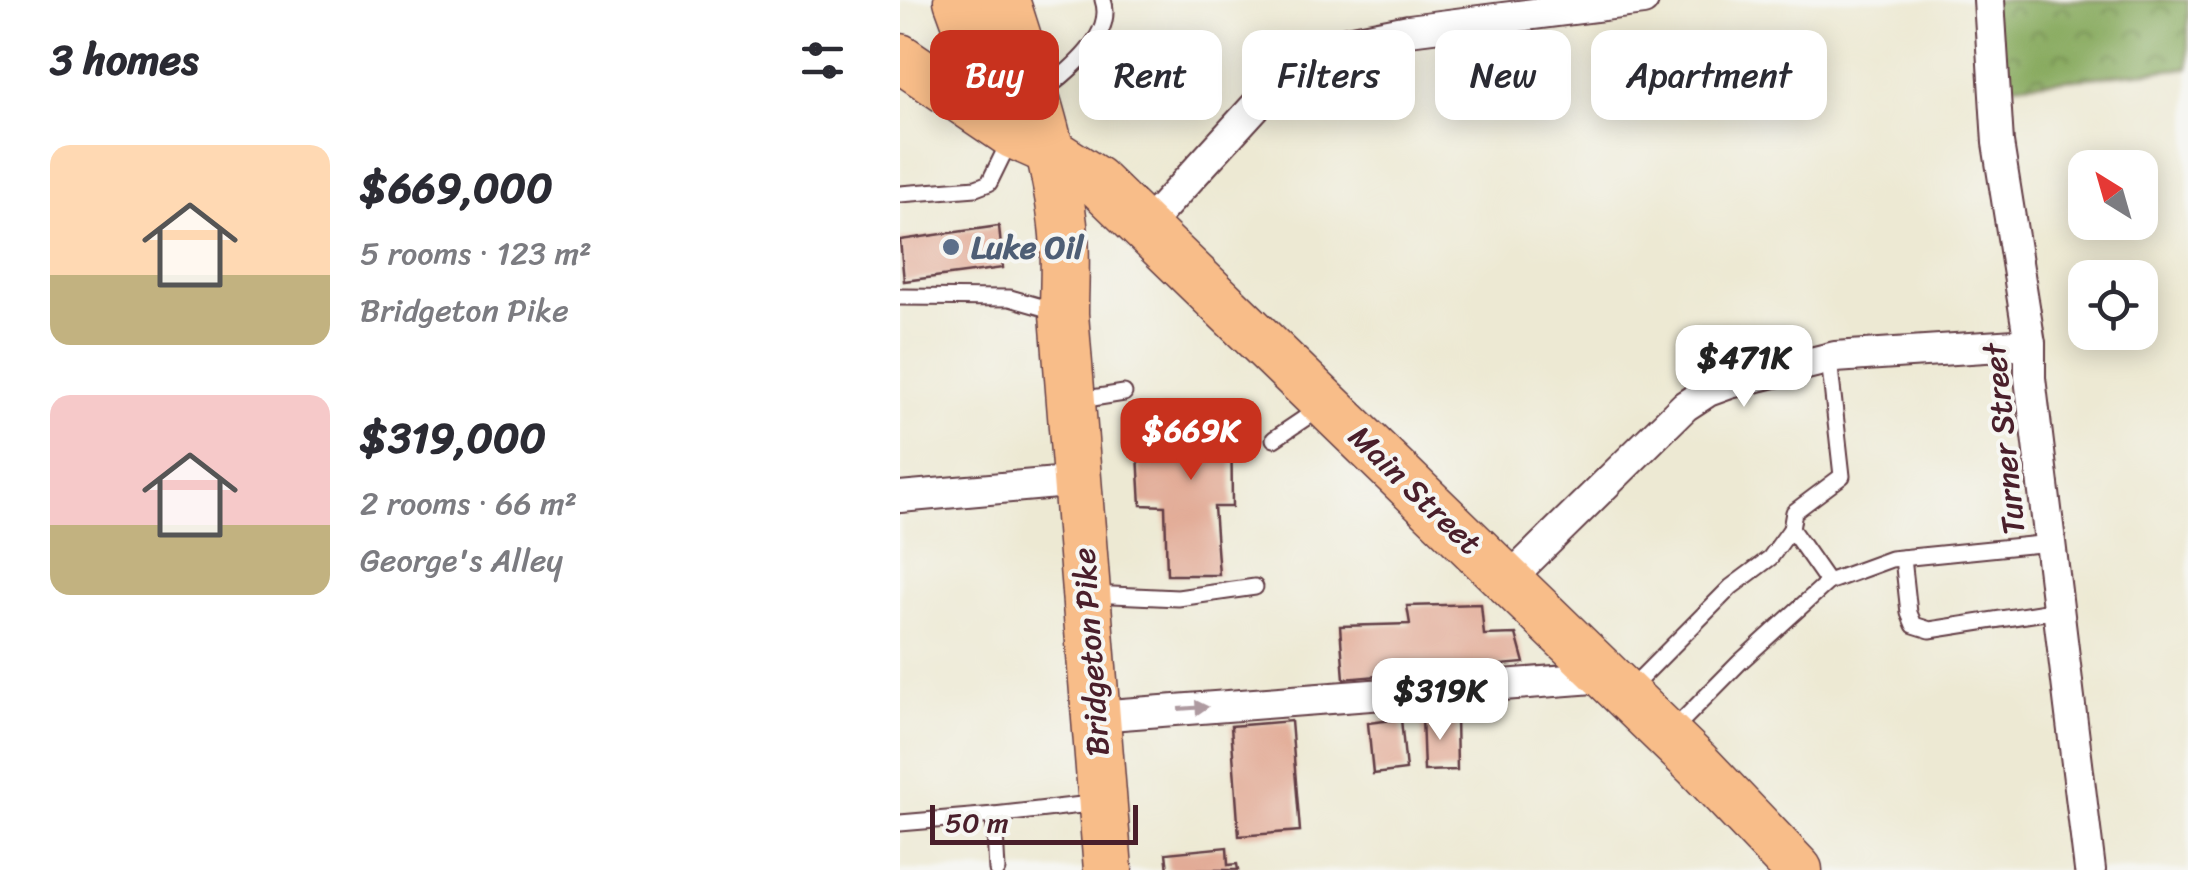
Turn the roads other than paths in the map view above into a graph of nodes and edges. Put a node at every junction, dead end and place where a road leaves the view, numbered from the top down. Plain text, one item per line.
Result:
1 (1102, 0) edge
2 (1643, 0) edge
3 (1989, 0) edge
4 (982, 6) edge
5 (900, 39) edge
6 (900, 58) edge
7 (1032, 127) junction
8 (900, 194) edge
9 (1146, 226) junction
10 (900, 298) edge
11 (1064, 314) junction
12 (2030, 344) junction
13 (1829, 358) junction
14 (1124, 394) dead end
15 (1073, 401) junction
16 (1327, 404) junction
17 (1274, 439) dead end
18 (1079, 481) junction
19 (900, 497) edge
20 (1791, 529) junction
21 (2050, 544) junction
22 (1904, 558) junction
23 (1508, 580) junction
24 (1828, 582) junction
25 (1256, 587) dead end
26 (1087, 594) junction
27 (2058, 610) junction
28 (1616, 686) junction
29 (1096, 716) junction
30 (1666, 737) junction
31 (1102, 802) junction
32 (994, 815) junction
33 (900, 823) edge
34 (997, 870) edge
35 (1108, 870) edge
36 (1798, 870) edge
37 (2090, 870) edge

1 - 7 lane
2 - 9 street
3 - 12 street, Turner Street
4 - 5 main road
4 - 7 main road, Bridgeton Pike
6 - 7 main road, Main Street
7 - 8 lane
7 - 9 main road, Main Street
7 - 11 main road, Bridgeton Pike
9 - 16 main road, Main Street
10 - 11 lane
11 - 15 main road, Bridgeton Pike
12 - 13 street
12 - 21 street, Turner Street
13 - 20 lane
13 - 23 street
14 - 15 lane
15 - 18 main road, Bridgeton Pike
16 - 17 lane
16 - 23 main road, Main Street
18 - 19 street
18 - 26 main road, Bridgeton Pike
20 - 24 lane
20 - 28 lane
21 - 22 lane
21 - 27 street, Turner Street
22 - 24 lane
22 - 27 lane
23 - 28 main road, Main Street
24 - 30 lane
25 - 26 lane
26 - 29 main road, Bridgeton Pike
27 - 37 street, Turner Street
29 -> 28 street
28 - 30 main road, Main Street
29 - 31 main road, Bridgeton Pike
30 - 36 main road, Main Street
31 - 32 lane
31 - 35 main road, Bridgeton Pike
32 - 33 lane
32 - 34 lane

